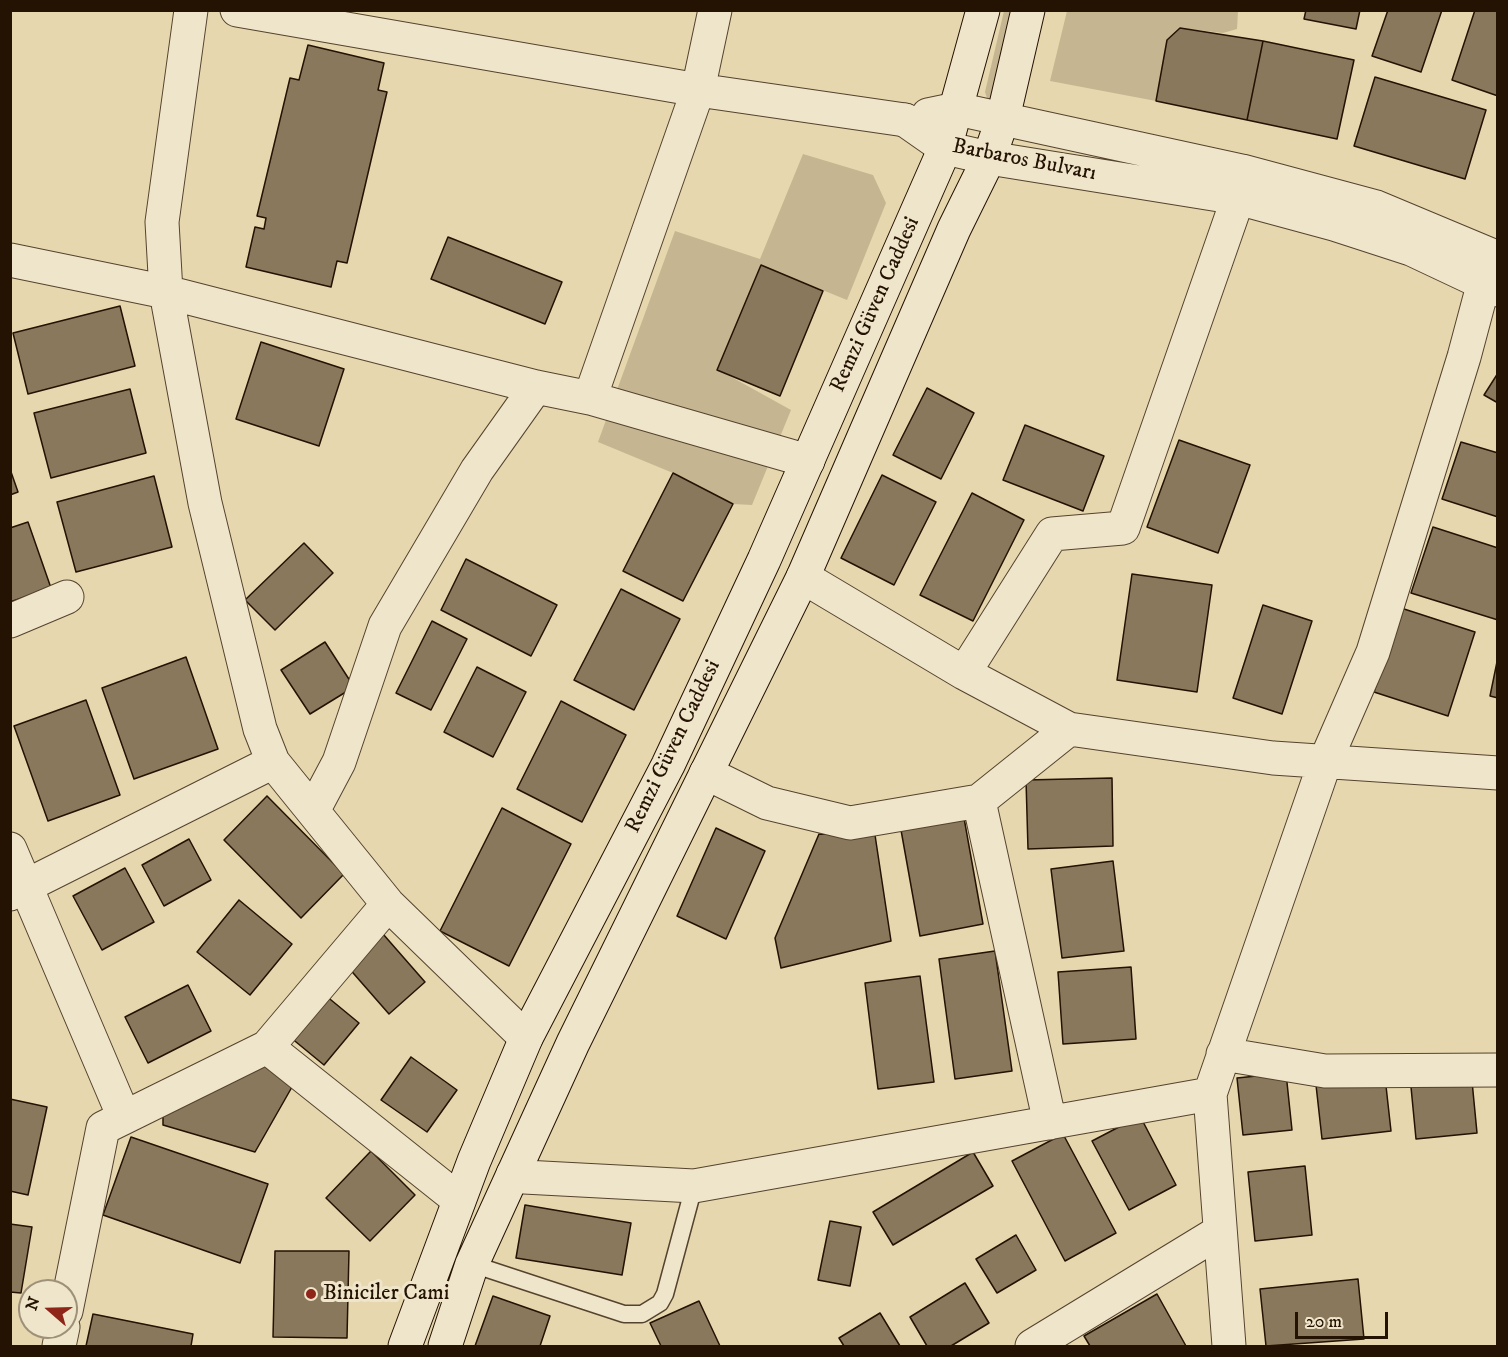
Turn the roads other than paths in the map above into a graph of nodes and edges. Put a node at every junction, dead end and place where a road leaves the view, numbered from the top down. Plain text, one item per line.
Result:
1 (190, 10) edge
2 (237, 10) edge
3 (715, 10) edge
4 (983, 10) edge
5 (1028, 10) edge
6 (698, 90) junction
7 (957, 109) junction
8 (1002, 118) junction
9 (905, 120) junction
10 (945, 148) junction
11 (989, 158) junction
12 (1238, 198) junction
13 (10, 260) edge
14 (1495, 268) edge
15 (166, 292) junction
16 (536, 387) junction
17 (590, 398) junction
18 (808, 461) junction
19 (803, 577) junction
20 (67, 597) dead end
21 (10, 621) edge
22 (964, 673) junction
23 (1069, 729) junction
24 (273, 762) junction
25 (1325, 762) junction
26 (706, 773) junction
27 (1497, 773) edge
28 (979, 801) junction
29 (313, 811) junction
30 (10, 849) edge
31 (19, 890) edge
32 (388, 904) junction
33 (526, 1038) junction
34 (267, 1047) junction
35 (1223, 1054) junction
36 (1497, 1070) edge
37 (1210, 1094) junction
38 (124, 1117) junction
39 (1050, 1123) junction
40 (513, 1174) junction
41 (694, 1186) junction
42 (459, 1200) junction
43 (1219, 1232) junction
44 (472, 1264) junction
45 (72, 1279) edge
46 (405, 1347) edge
47 (445, 1347) edge
48 (1032, 1347) edge
49 (1229, 1347) edge

1 - 15 street
2 - 6 street
3 - 6 street
4 - 7 street, Remzi Güven Caddesi
5 - 8 street, Remzi Güven Caddesi
6 - 9 street
6 - 17 street
7 - 8 street, Barbaros Bulvarı
7 - 9 street, Barbaros Bulvarı
7 - 10 street, Remzi Güven Caddesi
8 - 11 street, Remzi Güven Caddesi
8 - 14 street, Barbaros Bulvarı
9 - 10 street, Barbaros Bulvarı
10 - 11 street, Barbaros Bulvarı
10 - 18 street, Remzi Güven Caddesi
11 - 12 street, Barbaros Bulvarı
11 - 19 street, Remzi Güven Caddesi
12 - 14 street, Barbaros Bulvarı
12 - 22 street
13 - 15 street
14 - 25 street
15 - 16 street
15 - 24 street
16 - 17 street
16 - 29 street
17 - 18 street
18 - 33 street, Remzi Güven Caddesi
19 - 22 street
19 - 26 street, Remzi Güven Caddesi
20 - 21 street
22 - 23 street
23 - 25 street
23 - 28 street
24 - 29 street
24 - 31 street
25 - 27 street
25 - 35 street
26 - 28 street
26 - 40 street, Remzi Güven Caddesi
28 - 39 street
29 - 32 street
30 - 31 street
31 - 38 street
32 - 33 street
32 - 34 street
33 - 42 street, Remzi Güven Caddesi
34 - 38 street
34 - 42 street
35 - 36 street
35 - 37 street
37 - 39 street
37 - 43 street
38 - 45 street
39 - 41 street
40 - 41 street
40 - 44 street, Remzi Güven Caddesi
41 - 44 lane
42 - 46 street, Remzi Güven Caddesi
43 - 48 street
43 - 49 street
44 - 47 street, Remzi Güven Caddesi

